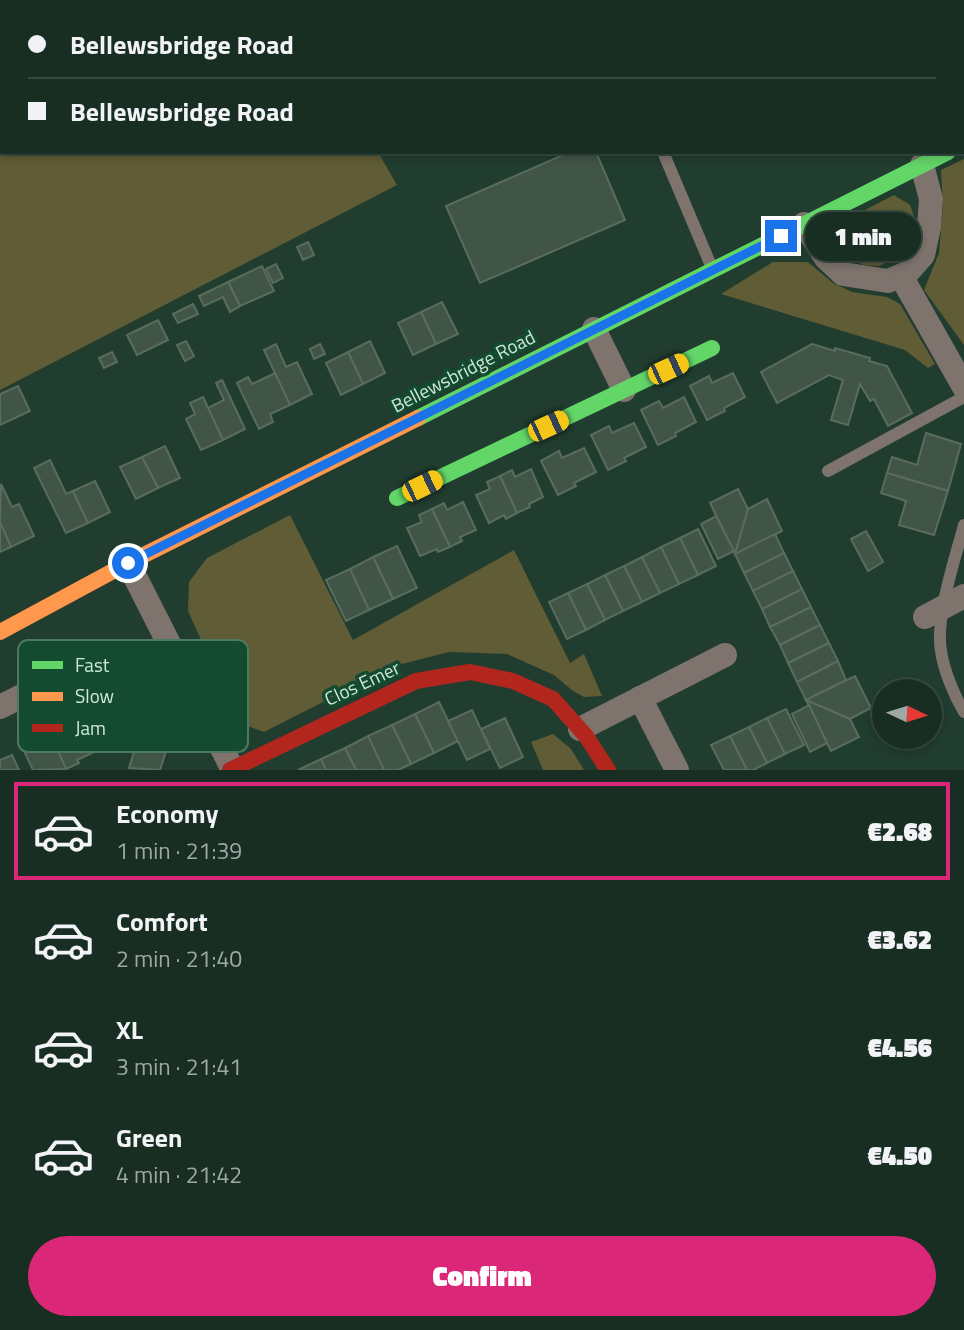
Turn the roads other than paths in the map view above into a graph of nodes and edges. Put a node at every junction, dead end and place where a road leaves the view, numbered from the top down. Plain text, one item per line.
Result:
1 (664, 154) edge
2 (944, 154) edge
3 (922, 165) junction
4 (804, 224) junction
5 (712, 270) junction
6 (901, 276) junction
7 (594, 329) junction
8 (712, 348) dead end
9 (964, 387) edge
10 (624, 390) junction
11 (964, 397) edge
12 (828, 471) dead end
13 (397, 498) dead end
14 (964, 525) edge
15 (128, 563) junction
16 (964, 596) edge
17 (934, 613) junction
18 (0, 632) edge
19 (168, 640) edge
20 (725, 655) dead end
21 (18, 698) edge
22 (640, 698) junction
23 (0, 707) edge
24 (964, 712) edge
25 (580, 729) junction
26 (222, 752) edge
27 (231, 770) edge
28 (608, 770) edge
29 (677, 770) edge

1 - 5 lane
2 - 3 street, Bellewsbridge Road
3 - 4 street, Bellewsbridge Road
3 - 6 street
4 - 5 street, Bellewsbridge Road
4 - 6 street
5 - 7 street, Bellewsbridge Road
6 - 9 street
7 - 10 street
7 - 15 street, Bellewsbridge Road
8 - 10 street
10 - 13 street
11 - 12 lane
14 - 17 lane
15 - 18 street, Bellewsbridge Road
15 - 19 street
16 - 17 street
17 - 24 lane
20 - 22 street
21 - 23 street
22 - 25 street
22 - 29 street
25 - 27 street, Clos Emer
25 - 28 street, Clos Emer
26 - 27 street

